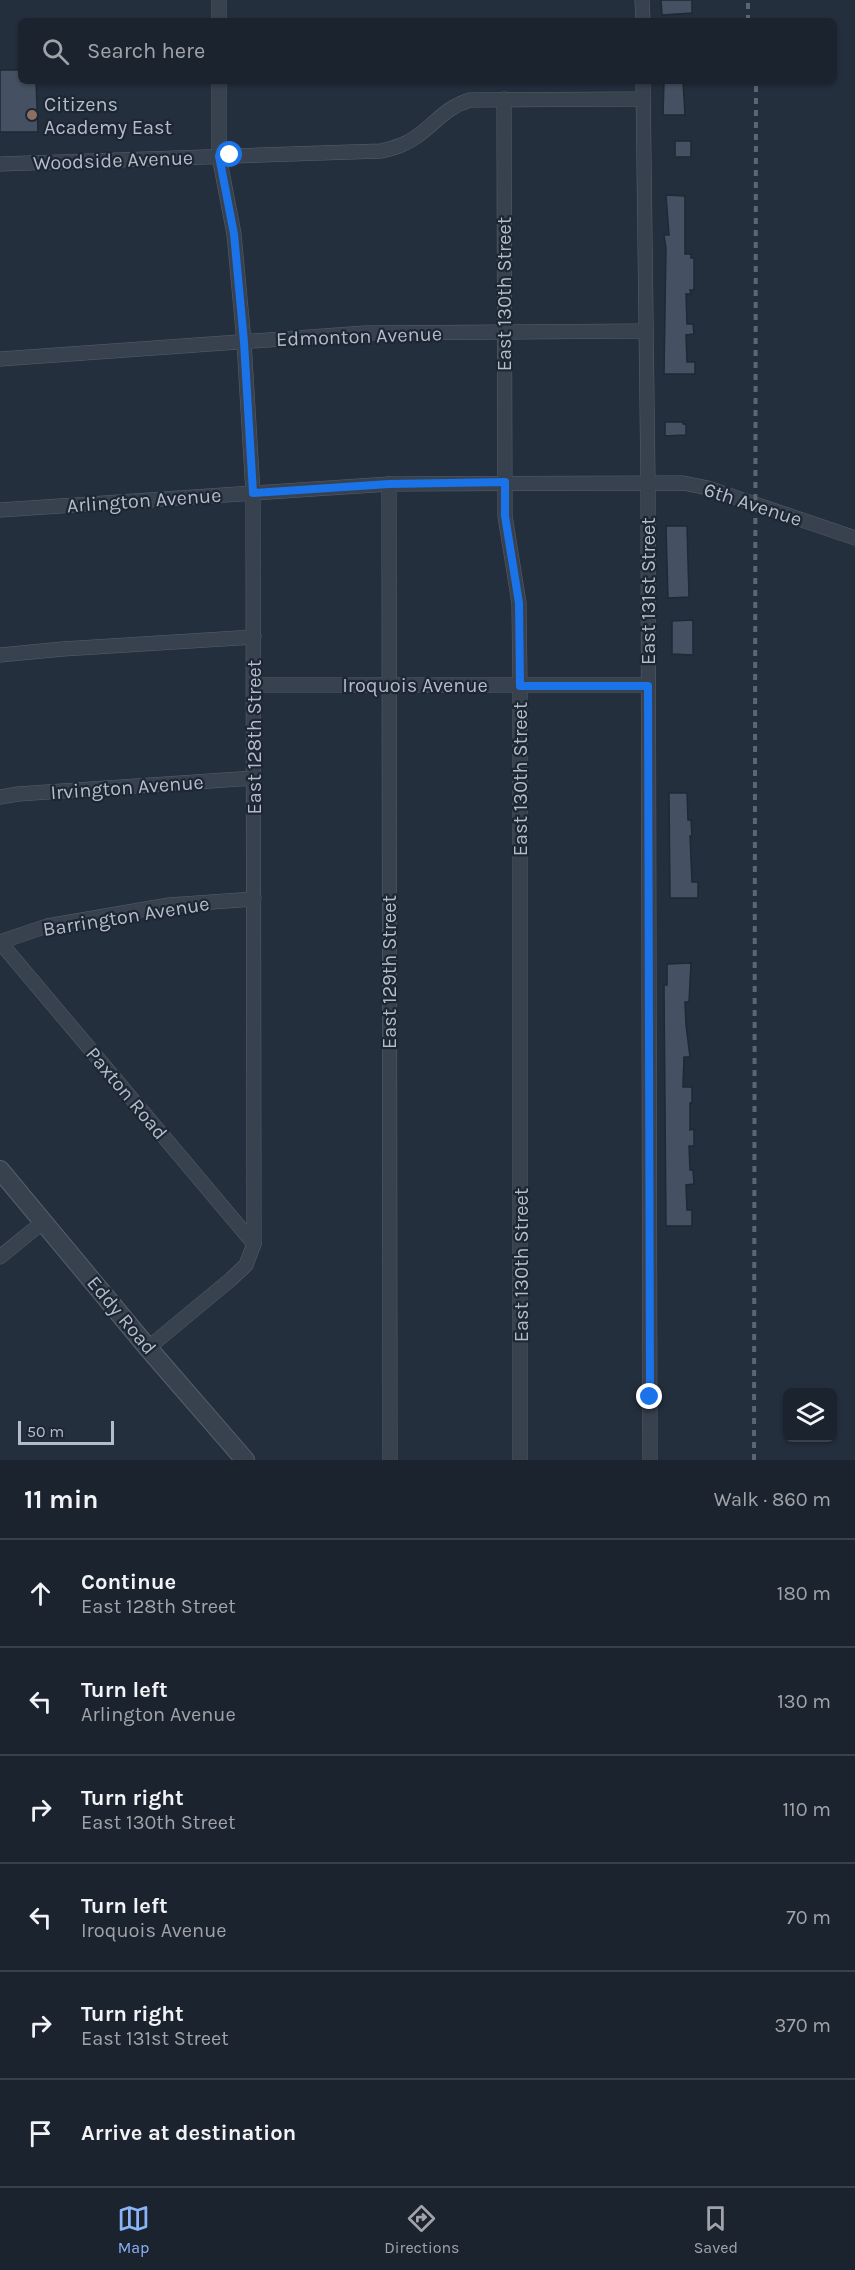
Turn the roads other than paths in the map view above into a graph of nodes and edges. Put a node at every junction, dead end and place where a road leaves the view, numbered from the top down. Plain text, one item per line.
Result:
1 (219, 0) edge
2 (642, 0) edge
3 (219, 18) edge
4 (643, 18) edge
5 (219, 84) edge
6 (643, 84) edge
7 (504, 99) junction
8 (643, 99) junction
9 (219, 156) junction
10 (0, 164) edge
11 (646, 331) junction
12 (504, 333) junction
13 (244, 342) junction
14 (0, 359) edge
15 (505, 482) junction
16 (648, 482) junction
17 (389, 484) junction
18 (253, 493) junction
19 (0, 510) edge
20 (855, 538) edge
21 (254, 637) junction
22 (0, 656) edge
23 (254, 686) junction
24 (389, 686) junction
25 (520, 686) junction
26 (648, 686) junction
27 (254, 778) junction
28 (0, 797) edge
29 (254, 898) junction
30 (0, 942) edge
31 (0, 1170) edge
32 (44, 1222) junction
33 (254, 1244) junction
34 (0, 1257) edge
35 (148, 1348) junction
36 (245, 1460) edge
37 (390, 1460) edge
38 (520, 1460) edge
39 (650, 1460) edge

1 - 3 street
2 - 4 street
5 - 9 street, East 128th Street
6 - 8 street, East 131st Street
7 - 8 street, Woodside Avenue
7 - 9 street, Woodside Avenue
7 - 12 street, East 130th Street
8 - 11 street, East 131st Street
9 - 10 street, Woodside Avenue
9 - 13 street, East 128th Street
11 - 12 street, Edmonton Avenue
11 - 16 street, East 131st Street
12 - 13 street, Edmonton Avenue
12 - 15 street, East 130th Street
13 - 14 street, Edmonton Avenue
13 - 18 street, East 128th Street
15 - 16 street, Arlington Avenue
15 - 17 street, Arlington Avenue
15 - 25 street, East 130th Street
16 - 20 street, 6th Avenue
16 - 26 street, East 131st Street
17 - 18 street, Arlington Avenue
17 - 24 street, East 129th Street
18 - 19 street, Arlington Avenue
18 - 21 street, East 128th Street
21 - 22 street
21 - 23 street, East 128th Street
23 - 24 street, Iroquois Avenue
23 - 27 street, East 128th Street
24 - 25 street, Iroquois Avenue
24 - 37 street, East 129th Street
25 - 26 street, Iroquois Avenue
25 - 38 street, East 130th Street
26 - 39 street, East 131st Street
27 - 28 street, Irvington Avenue
27 - 29 street, East 128th Street
29 - 30 street, Barrington Avenue
29 - 33 street, East 128th Street
30 - 33 street, Paxton Road
31 - 32 street, Eddy Road
32 - 34 street
32 - 35 street, Eddy Road
33 - 35 street, East 128th Street
35 - 36 street, Eddy Road

